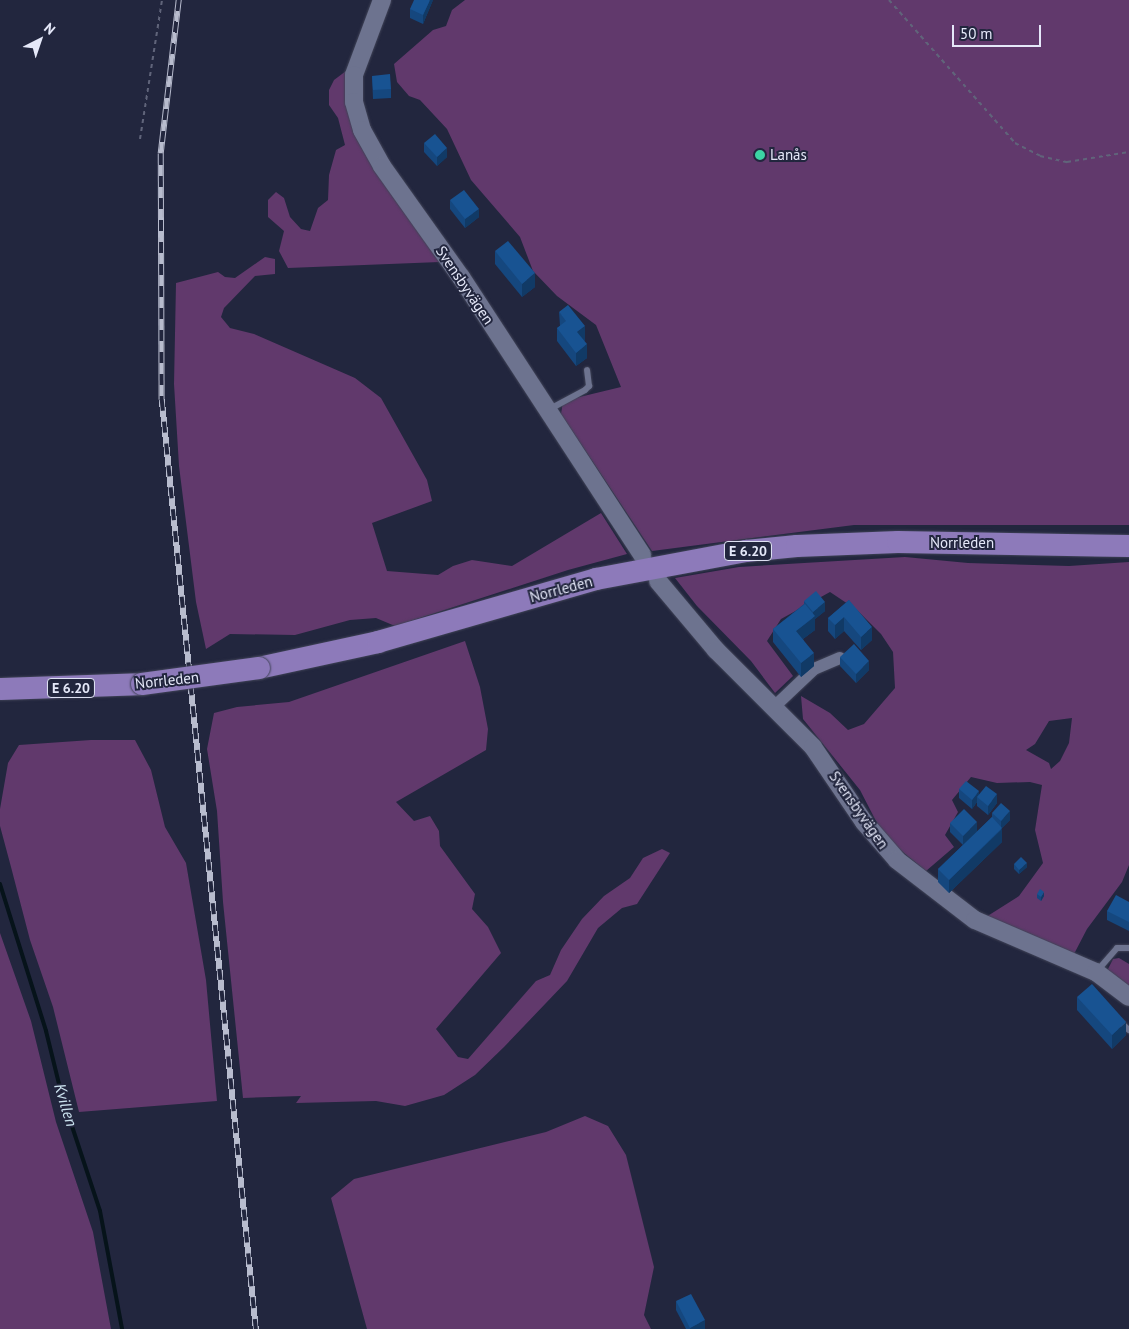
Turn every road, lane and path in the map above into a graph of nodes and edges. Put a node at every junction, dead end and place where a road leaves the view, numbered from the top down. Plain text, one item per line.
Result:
1 (162, 0) edge
2 (382, 0) edge
3 (889, 0) edge
4 (140, 139) dead end
5 (1129, 152) edge
6 (587, 370) dead end
7 (547, 410) junction
8 (1129, 546) edge
9 (642, 555) dead end
10 (658, 581) dead end
11 (840, 658) edge
12 (0, 689) edge
13 (774, 707) junction
14 (1129, 948) edge
15 (1100, 977) junction
16 (1129, 997) edge
17 (1116, 1019) edge
18 (1129, 1030) edge

1 - 4 path
2 - 7 street, Svensbyvägen
3 - 5 path
6 - 7 lane
7 - 9 street, Svensbyvägen
8 - 12 highway, Norrleden / E 6.20, bridge
10 - 13 street, Svensbyvägen
11 - 13 street
13 - 15 street, Svensbyvägen
14 - 15 lane
15 - 16 street, Svensbyvägen
17 - 18 lane

